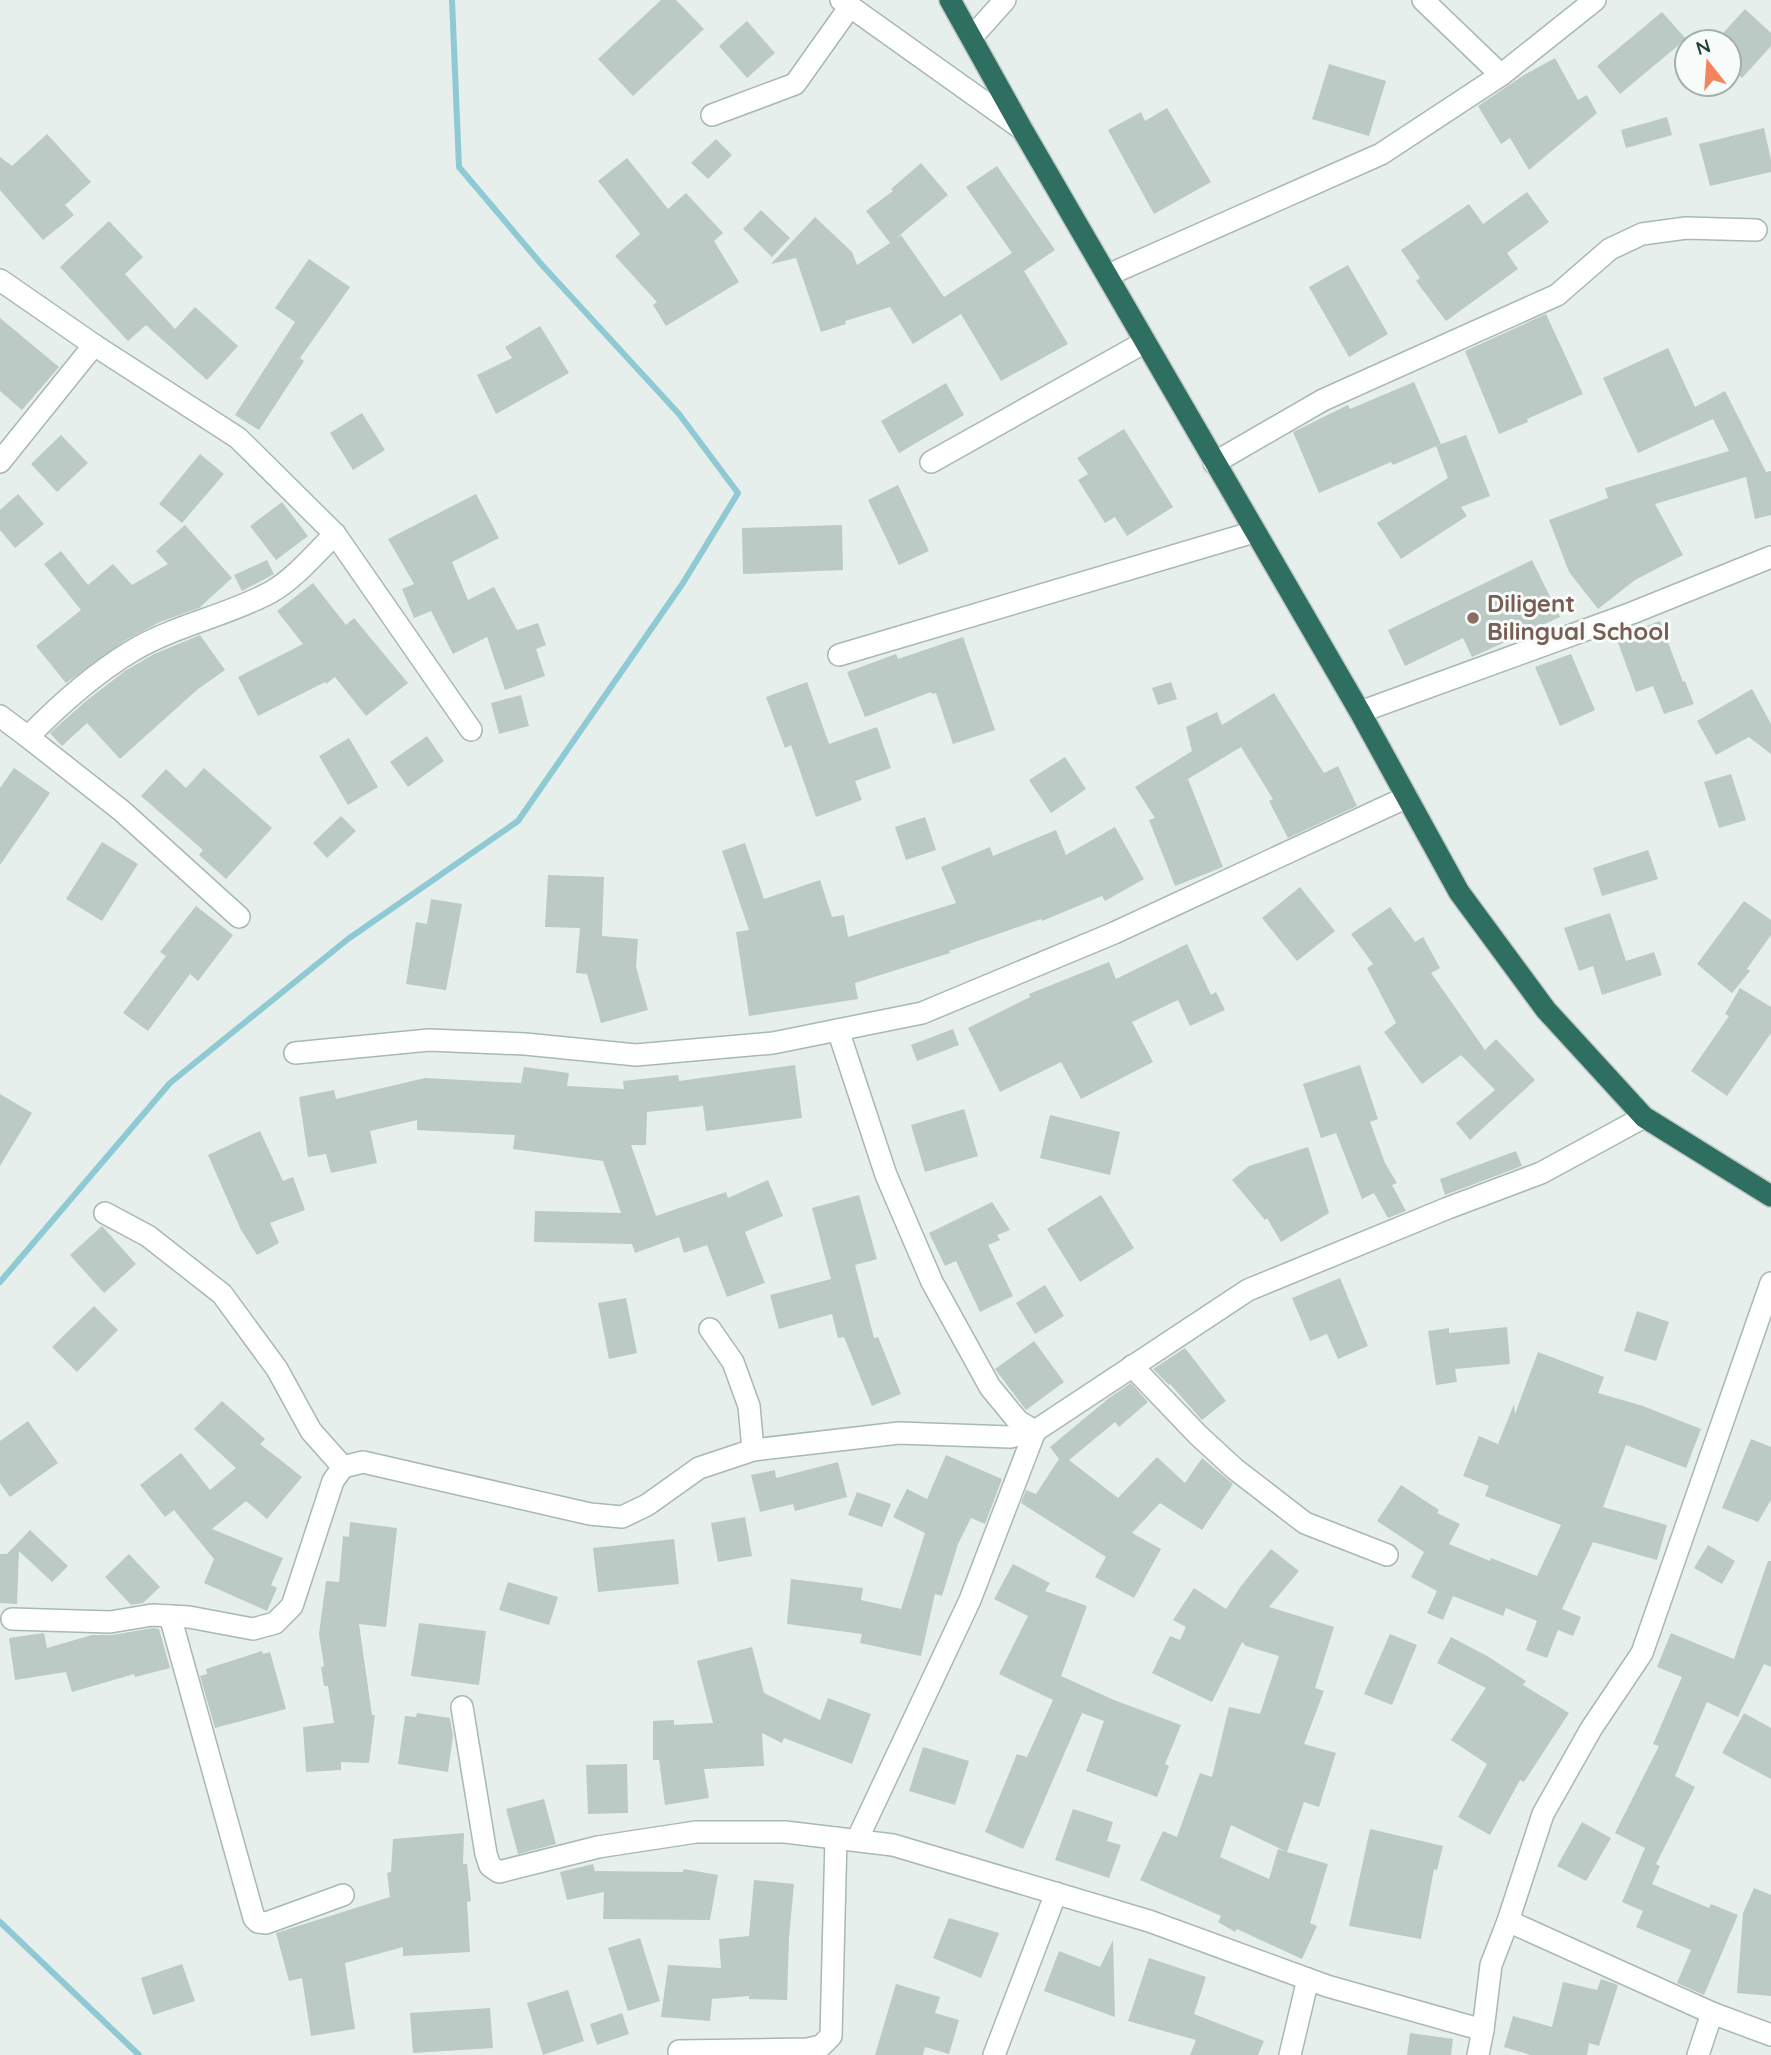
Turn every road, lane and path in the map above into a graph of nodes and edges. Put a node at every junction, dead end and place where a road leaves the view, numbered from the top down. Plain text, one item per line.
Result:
1 (950, 0) edge
2 (1005, 0) edge
3 (1423, 0) edge
4 (1595, 0) edge
5 (845, 4) edge
6 (972, 37) junction
7 (1501, 75) junction
8 (712, 115) dead end
9 (1022, 130) junction
10 (1756, 230) dead end
11 (1108, 275) junction
12 (0, 280) edge
13 (1145, 342) junction
14 (94, 345) junction
15 (0, 462) edge
16 (932, 462) dead end
17 (1214, 463) junction
18 (1254, 532) junction
19 (335, 534) junction
20 (1771, 557) edge
21 (839, 655) dead end
22 (1360, 712) junction
23 (0, 716) edge
24 (471, 730) dead end
25 (28, 737) junction
26 (1407, 797) junction
27 (239, 917) dead end
28 (838, 1030) junction
29 (295, 1054) dead end
30 (1644, 1117) junction
31 (1771, 1196) edge
32 (105, 1213) dead end
33 (1771, 1283) edge
34 (710, 1328) dead end
35 (1132, 1366) junction
36 (1035, 1432) junction
37 (752, 1450) junction
38 (344, 1467) junction
39 (1387, 1555) dead end
40 (170, 1616) junction
41 (12, 1619) dead end
42 (462, 1707) dead end
43 (846, 1839) junction
44 (1056, 1893) junction
45 (343, 1895) dead end
46 (1508, 1921) junction
47 (1308, 1979) junction
48 (1712, 2013) junction
49 (1483, 2030) junction
50 (1771, 2035) edge
51 (679, 2051) dead end
52 (994, 2055) edge
53 (1290, 2055) edge
54 (1479, 2055) edge
55 (1698, 2055) edge

1 - 6 highway
2 - 6 street
3 - 7 street
4 - 7 street
5 - 8 street
5 - 9 street
6 - 9 highway
7 - 11 street
9 - 11 highway
10 - 17 street
11 - 13 highway
12 - 14 street
13 - 16 street
13 - 17 highway
14 - 15 street
14 - 19 street
17 - 18 highway
18 - 21 street
18 - 22 highway
19 - 24 street
19 - 25 street
20 - 22 street
22 - 26 highway
23 - 25 street
25 - 27 street
26 - 28 street
26 - 30 highway
28 - 29 street
28 - 36 street
30 - 31 highway
30 - 35 street
32 - 38 street
33 - 46 street
34 - 37 street
35 - 36 street
35 - 39 street
36 - 37 street
36 - 43 street
37 - 38 street
38 - 40 street
40 - 41 street
40 - 45 street
42 - 43 street
43 - 44 street
43 - 51 street
44 - 47 street
44 - 52 street
46 - 48 street
46 - 49 street
47 - 49 street
47 - 53 street
48 - 50 street
48 - 55 street
49 - 54 street

